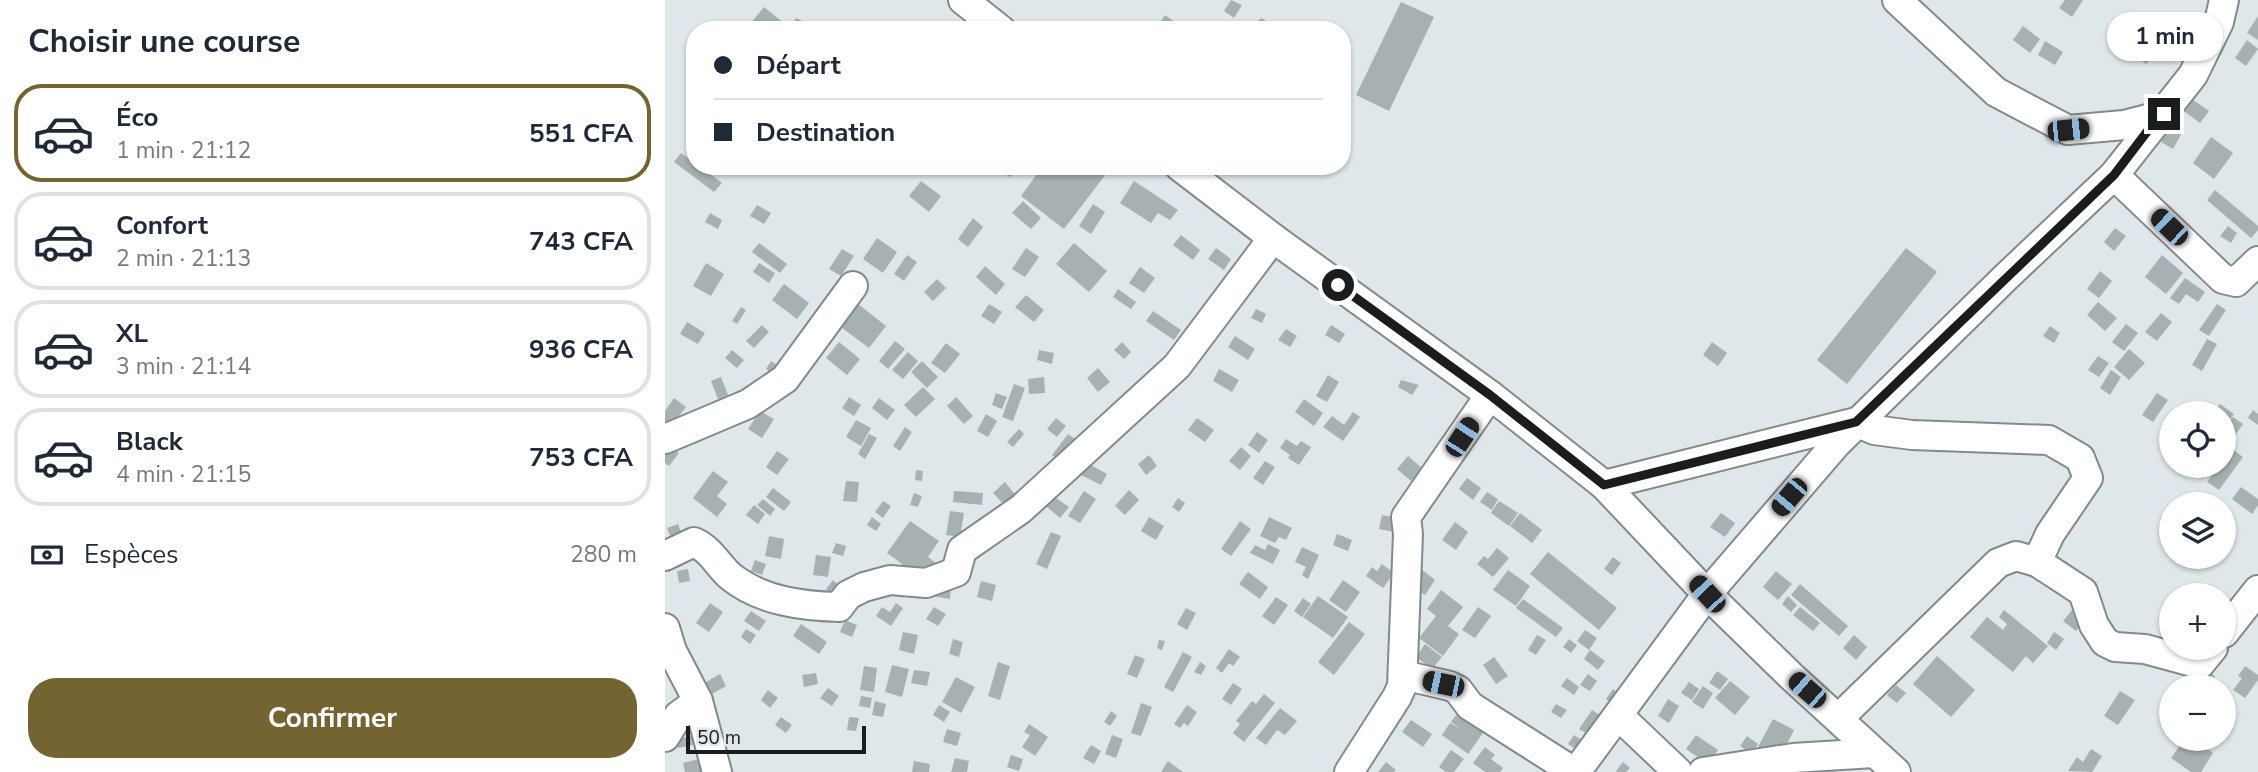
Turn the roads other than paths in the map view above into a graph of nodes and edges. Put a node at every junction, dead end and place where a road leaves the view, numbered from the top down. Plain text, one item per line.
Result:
1 (1897, 0) edge
2 (2224, 0) edge
3 (972, 3) edge
4 (991, 21) edge
5 (2159, 116) junction
6 (1191, 175) edge
7 (2114, 175) junction
8 (1273, 238) junction
9 (2258, 261) edge
10 (853, 286) dead end
11 (1490, 395) junction
12 (1856, 422) junction
13 (665, 439) edge
14 (1604, 485) junction
15 (665, 556) edge
16 (2037, 562) junction
17 (2258, 590) edge
18 (1707, 594) junction
19 (2236, 618) edge
20 (665, 628) edge
21 (2159, 653) edge
22 (2185, 660) edge
23 (2203, 660) edge
24 (1403, 675) junction
25 (698, 701) junction
26 (1619, 716) junction
27 (1839, 718) junction
28 (665, 737) edge
29 (1874, 754) junction
30 (1715, 771) edge
31 (716, 772) edge
32 (1349, 772) edge
33 (1575, 772) edge
34 (1678, 772) edge
35 (1896, 772) edge

1 - 5 street
2 - 5 street
3 - 4 street
5 - 7 street
6 - 8 street
7 - 9 street
7 - 12 street
8 - 11 street
8 - 15 street
10 - 13 street
11 - 14 street
11 - 24 street
12 - 14 street
12 - 16 street
12 - 18 street
14 - 18 street
16 - 21 street
16 - 27 street
17 - 19 street
18 - 26 street
18 - 27 street
20 - 25 street
22 - 23 street
24 - 32 street
24 - 33 street
25 - 28 street
25 - 31 street
26 - 33 street
26 - 34 street
27 - 29 street
29 - 30 street
29 - 35 street

